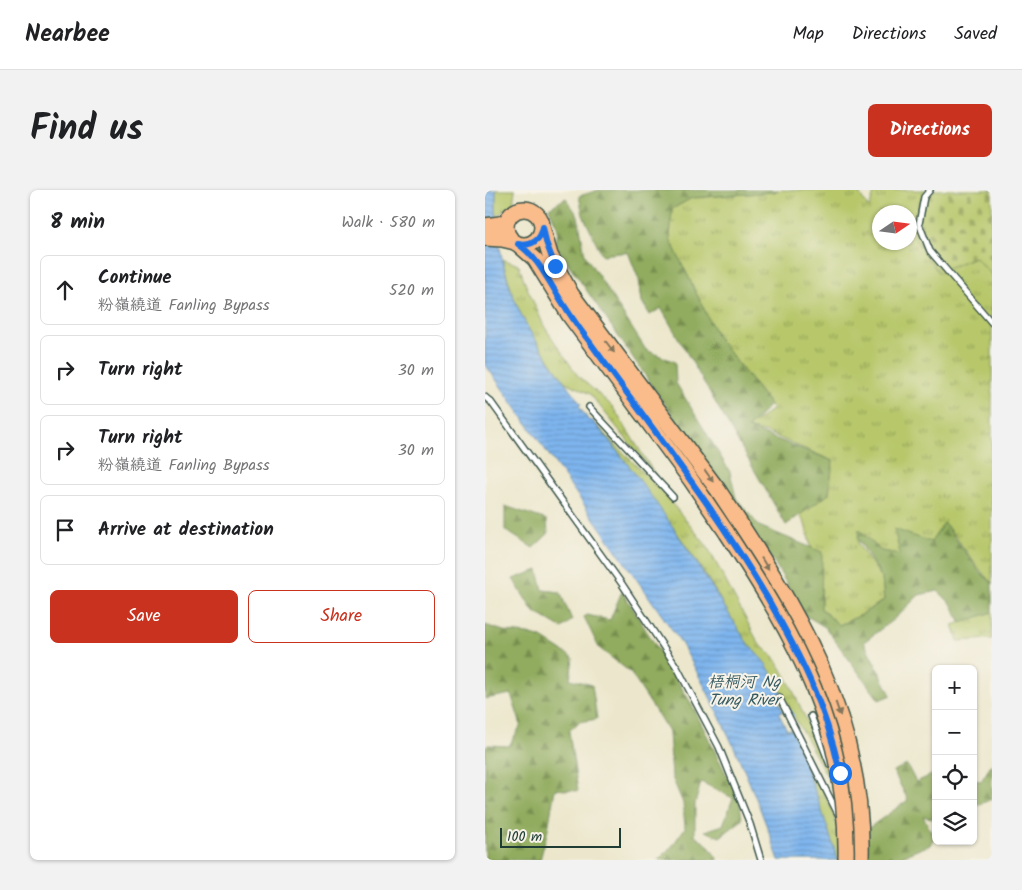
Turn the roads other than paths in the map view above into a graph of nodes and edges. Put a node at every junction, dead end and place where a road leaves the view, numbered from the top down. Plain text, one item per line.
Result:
1 (930, 190) edge
2 (485, 226) edge
3 (543, 227) junction
4 (509, 234) junction
5 (485, 238) edge
6 (576, 312) junction
7 (992, 323) edge
8 (485, 397) edge
9 (589, 406) dead end
10 (673, 497) dead end
11 (779, 697) dead end
12 (811, 716) dead end
13 (839, 816) junction
14 (761, 860) edge
15 (846, 860) edge
16 (852, 860) edge
17 (861, 860) edge

1 - 7 lane
2 - 4 main road
3 - 4 main road
3 - 4 main road
3 - 6 main road
4 - 5 main road
4 - 6 main road
6 - 15 main road, bridge
6 -> 17 main road
8 - 14 lane
9 - 10 lane
11 - 13 lane
12 - 13 lane
13 - 16 lane

